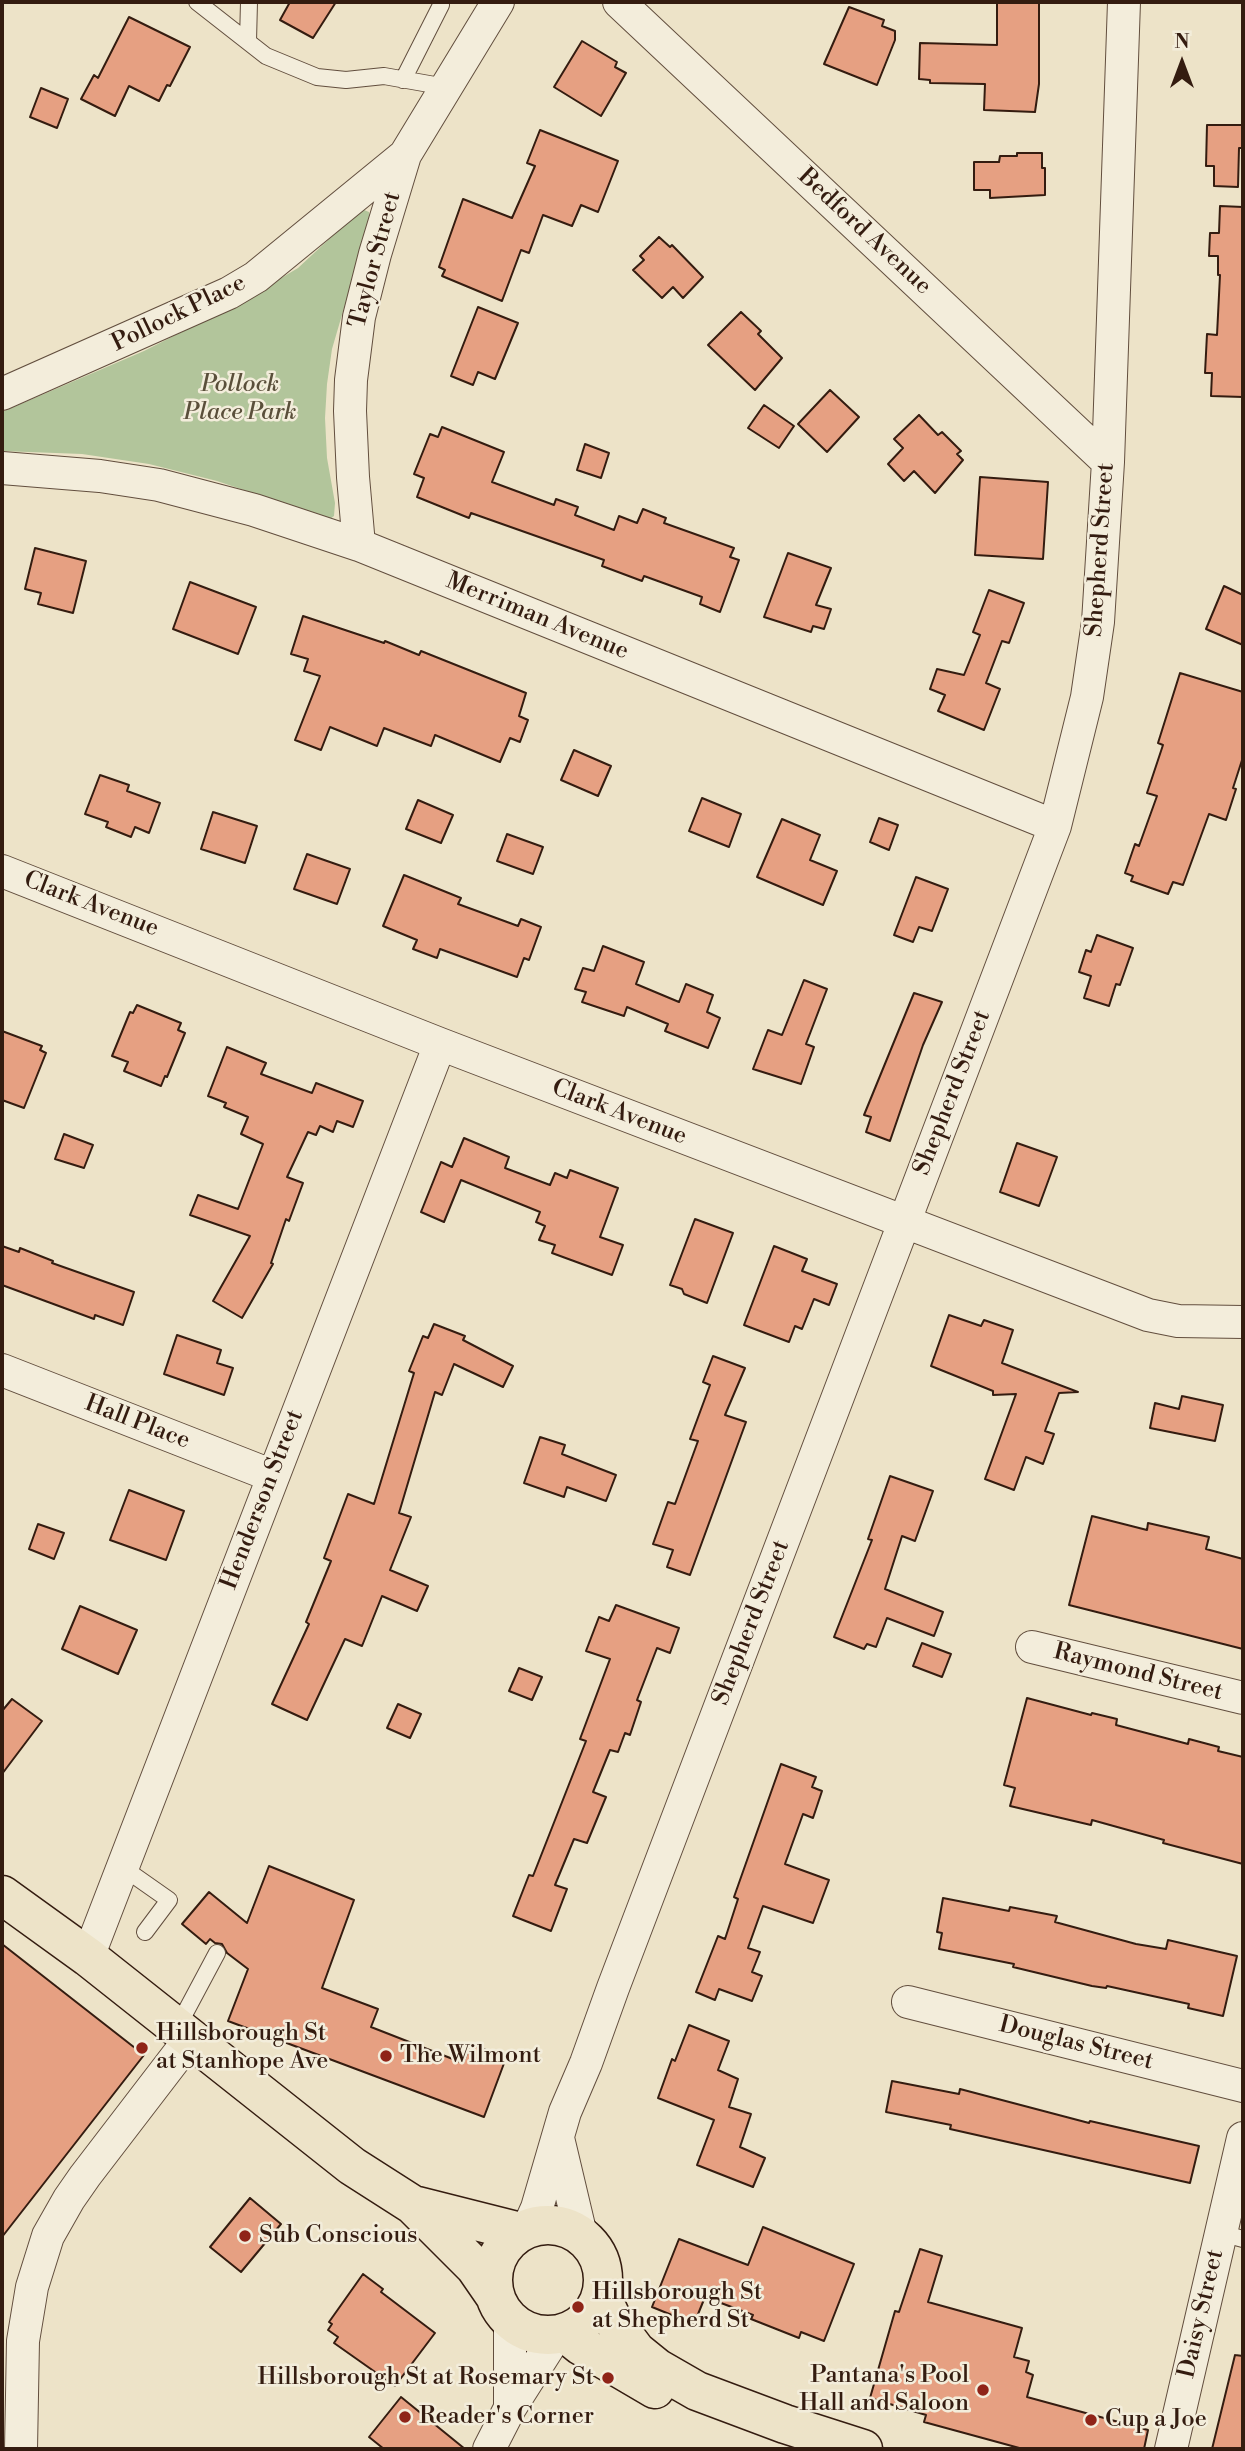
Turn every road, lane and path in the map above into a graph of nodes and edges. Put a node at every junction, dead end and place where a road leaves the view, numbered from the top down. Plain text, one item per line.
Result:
1 (197, 2) edge
2 (248, 2) edge
3 (498, 2) edge
4 (620, 2) edge
5 (1124, 2) edge
6 (441, 5) dead end
7 (248, 41) junction
8 (403, 80) junction
9 (446, 88) junction
10 (405, 155) junction
11 (2, 394) edge
12 (1108, 462) junction
13 (2, 468) edge
14 (359, 545) junction
15 (1055, 826) junction
16 (2, 870) edge
17 (440, 1044) junction
18 (904, 1223) junction
19 (1243, 1322) edge
20 (2, 1370) edge
21 (273, 1476) junction
22 (1032, 1647) dead end
23 (1243, 1698) edge
24 (122, 1867) junction
25 (2, 1895) edge
26 (145, 1932) dead end
27 (217, 1953) dead end
28 (88, 1957) junction
29 (908, 2002) dead end
30 (183, 2034) junction
31 (1243, 2086) edge
32 (558, 2136) junction
33 (1243, 2138) edge
34 (413, 2205) junction
35 (524, 2230) junction
36 (581, 2235) junction
37 (1232, 2236) edge
38 (604, 2284) junction
39 (502, 2308) junction
40 (561, 2334) junction
41 (509, 2408) junction
42 (21, 2449) edge
43 (489, 2449) edge
44 (785, 2449) edge
45 (863, 2449) edge
46 (1171, 2449) edge

1 - 7 lane
2 - 7 lane
3 - 9 street, Taylor Street
4 - 12 street, Bedford Avenue
5 - 12 street, Shepherd Street
6 - 8 lane
7 - 8 lane
8 - 9 lane
9 - 10 street, Taylor Street
10 - 11 street, Pollock Place
10 - 14 street, Taylor Street
12 - 15 street, Shepherd Street
13 - 14 street, Merriman Avenue
14 - 15 street, Merriman Avenue
15 - 18 street, Shepherd Street
16 - 17 street, Clark Avenue
17 - 18 street, Clark Avenue
17 - 21 street, Henderson Street
18 - 19 street, Clark Avenue
18 - 32 street, Shepherd Street
20 - 21 street, Hall Place
21 - 24 street, Henderson Street
22 - 23 street, Raymond Street
24 - 26 lane
24 - 28 street, Henderson Street
25 - 28 main road
27 - 30 lane
28 - 30 main road
29 - 31 street, Douglas Street
30 - 34 main road
30 - 42 street
32 - 35 street, Shepherd Street
32 - 36 street
33 - 37 street, Daisy Street
34 - 35 main road
34 - 39 main road
35 - 36 main road
35 - 39 main road
36 - 38 main road
37 - 46 street, Daisy Street
38 - 40 main road
38 - 45 main road
39 - 40 main road
39 - 41 street
40 - 41 street
40 - 44 main road
41 - 43 street

